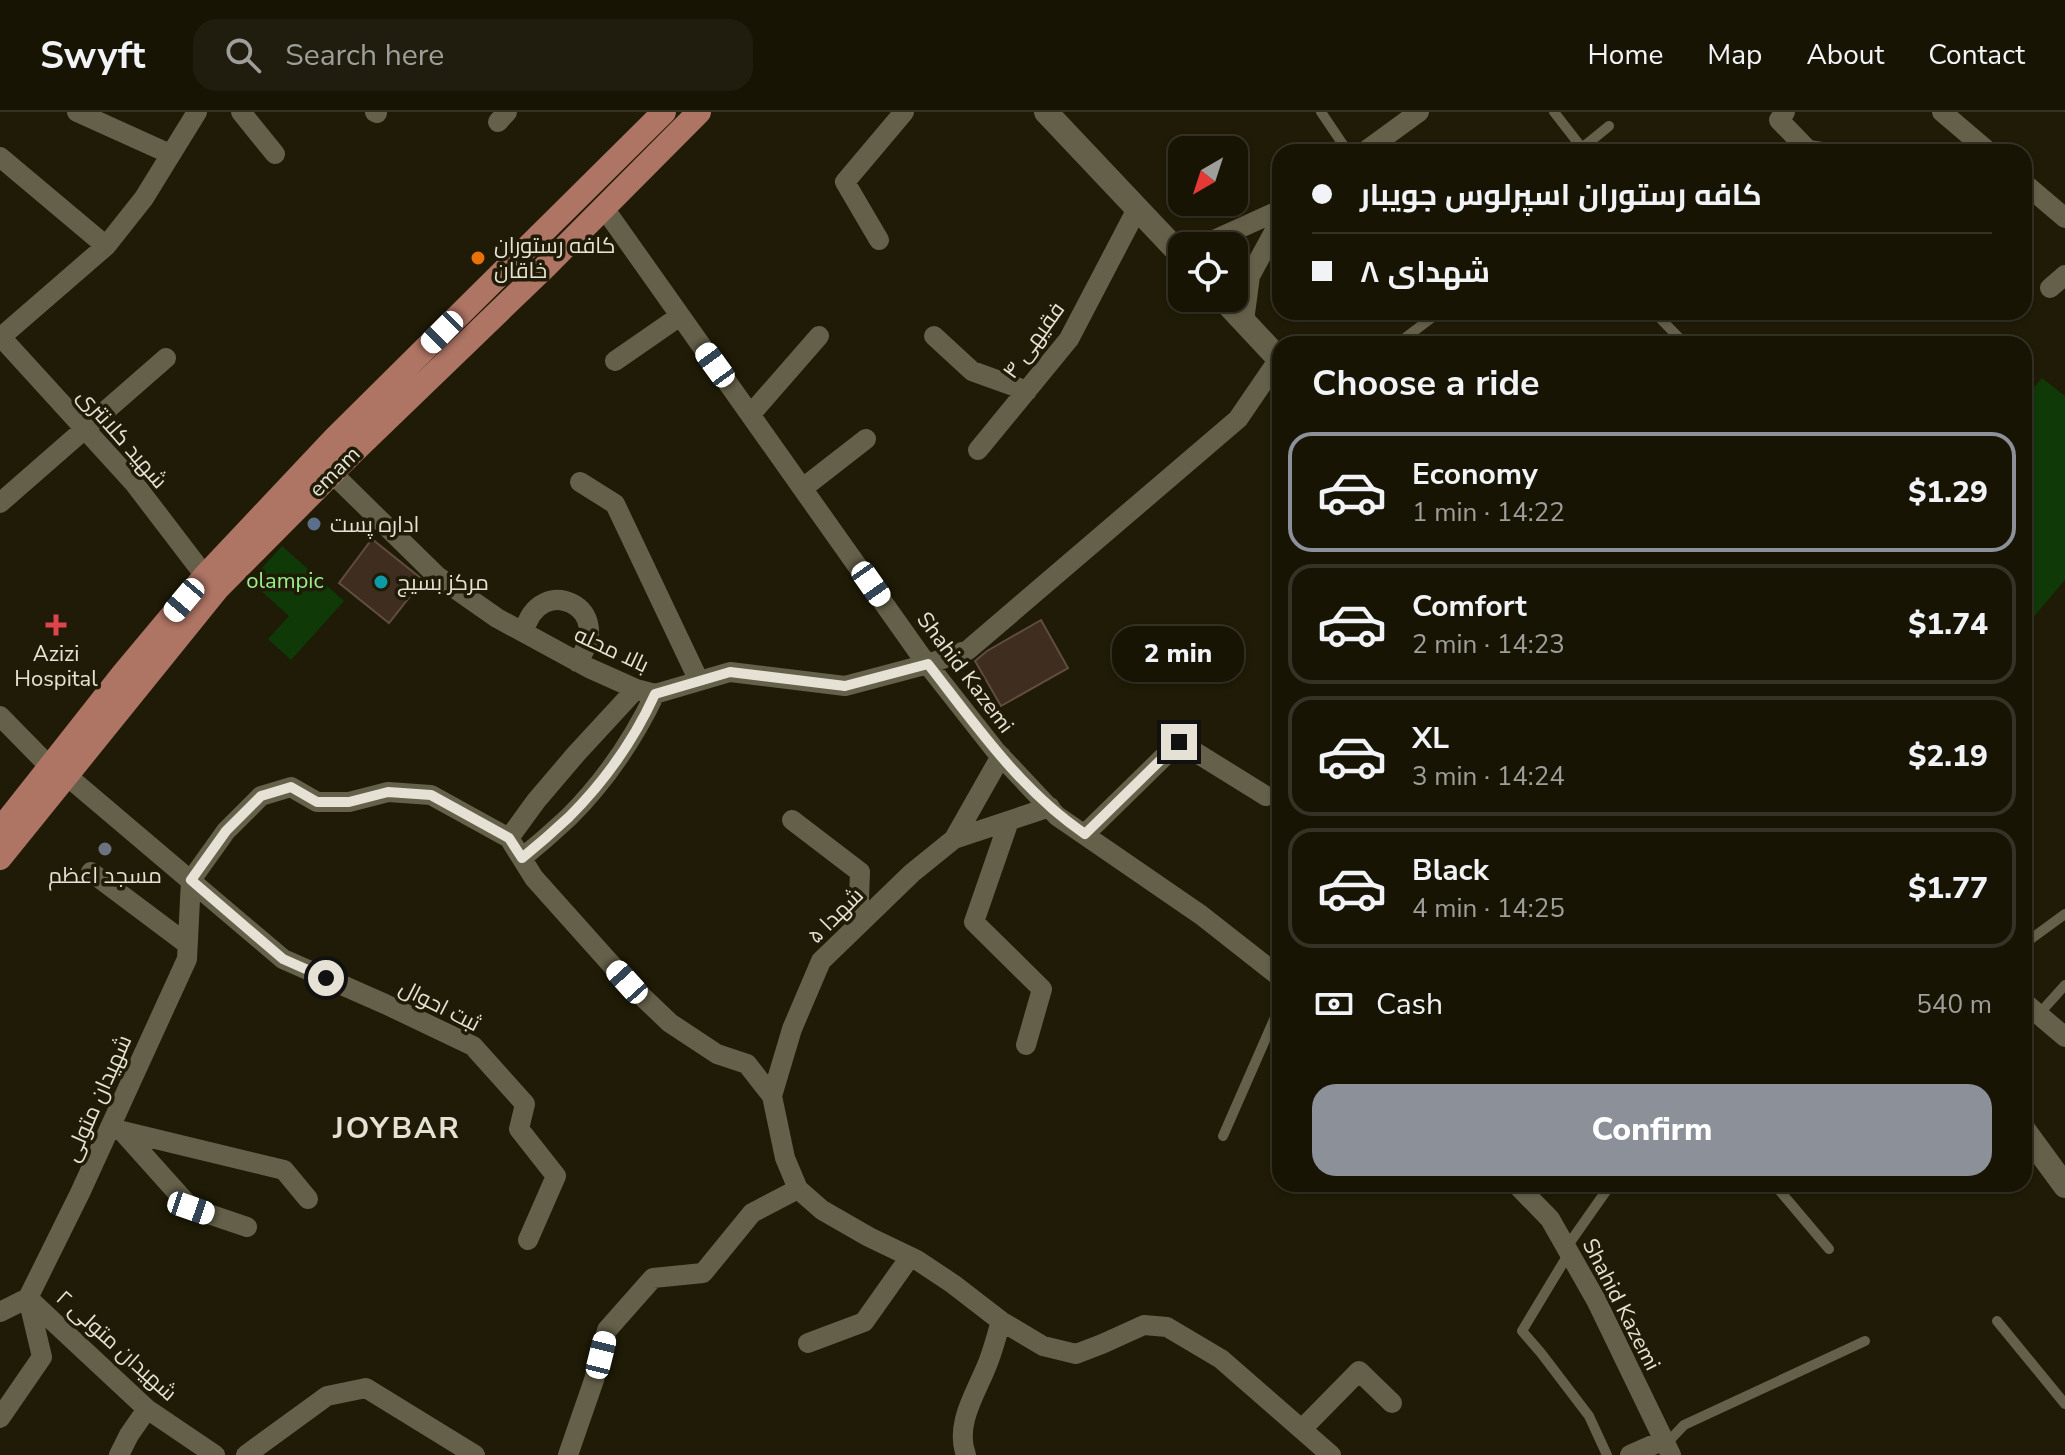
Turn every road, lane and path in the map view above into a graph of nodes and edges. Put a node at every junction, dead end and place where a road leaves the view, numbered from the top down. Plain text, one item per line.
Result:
1 (77, 112) edge
2 (197, 112) edge
3 (241, 112) edge
4 (664, 112) edge
5 (904, 112) edge
6 (1321, 112) edge
7 (1419, 112) edge
8 (1554, 112) edge
9 (1785, 112) edge
10 (1942, 112) edge
11 (1052, 114) edge
12 (691, 115) edge
13 (1609, 126) dead end
14 (1343, 144) edge
15 (1375, 144) edge
16 (1577, 144) edge
17 (1588, 144) edge
18 (1802, 144) edge
19 (1980, 144) edge
20 (170, 154) junction
21 (275, 154) dead end
22 (0, 157) edge
23 (2032, 190) edge
24 (604, 208) junction
25 (1137, 209) junction
26 (1272, 214) edge
27 (2065, 218) edge
28 (1231, 232) edge
29 (1272, 236) edge
30 (1168, 237) edge
31 (879, 240) dead end
32 (106, 246) junction
33 (1235, 312) edge
34 (680, 316) junction
35 (1429, 320) edge
36 (1662, 320) edge
37 (1244, 321) junction
38 (819, 336) dead end
39 (934, 336) dead end
40 (1408, 336) edge
41 (1677, 336) edge
42 (1, 337) edge
43 (1272, 351) edge
44 (166, 358) dead end
45 (615, 361) dead end
46 (1272, 371) edge
47 (1027, 391) junction
48 (751, 414) junction
49 (86, 430) junction
50 (866, 439) dead end
51 (978, 450) dead end
52 (332, 473) junction
53 (580, 482) dead end
54 (803, 488) junction
55 (0, 503) edge
56 (211, 582) junction
57 (524, 632) junction
58 (577, 662) junction
59 (928, 664) junction
60 (699, 681) junction
61 (646, 691) junction
62 (0, 716) edge
63 (1001, 756) junction
64 (58, 771) junction
65 (1266, 796) dead end
66 (1050, 807) junction
67 (792, 820) dead end
68 (1009, 821) junction
69 (0, 830) edge
70 (1085, 834) junction
71 (509, 838) junction
72 (954, 839) junction
73 (0, 858) edge
74 (522, 858) junction
75 (91, 872) dead end
76 (191, 880) junction
77 (2065, 914) edge
78 (858, 925) junction
79 (2032, 938) edge
80 (187, 944) junction
81 (1272, 971) edge
82 (2065, 985) edge
83 (2032, 1007) edge
84 (2032, 1009) edge
85 (1272, 1024) edge
86 (2065, 1037) edge
87 (1026, 1045) dead end
88 (772, 1096) junction
89 (116, 1130) junction
90 (1223, 1136) dead end
91 (2032, 1141) edge
92 (2065, 1186) edge
93 (798, 1189) junction
94 (1524, 1192) edge
95 (1606, 1192) edge
96 (1781, 1192) edge
97 (308, 1199) dead end
98 (247, 1227) dead end
99 (528, 1240) dead end
100 (1829, 1249) dead end
101 (1568, 1250) junction
102 (910, 1257) junction
103 (28, 1298) junction
104 (0, 1312) edge
105 (1001, 1321) junction
106 (1997, 1321) dead end
107 (1865, 1341) dead end
108 (808, 1343) dead end
109 (1392, 1403) dead end
110 (2065, 1404) edge
111 (147, 1409) junction
112 (0, 1418) edge
113 (1302, 1429) junction
114 (1667, 1446) edge
115 (119, 1455) edge
116 (215, 1455) edge
117 (246, 1455) edge
118 (475, 1455) edge
119 (568, 1455) edge
120 (966, 1455) edge
121 (1331, 1455) edge
122 (1607, 1455) edge
123 (1630, 1455) edge

1 - 20 street
2 - 20 street
3 - 21 street
4 - 56 main road, emam
5 - 31 street
6 - 14 lane
7 - 15 street
8 - 16 lane
9 - 18 street
10 - 19 street
11 - 25 main road
12 - 24 main road, emam
13 - 17 lane
20 - 32 street
22 - 32 street
23 - 27 street
24 - 34 street, Shahid Kazemi
24 - 52 main road, emam
25 - 30 main road
25 - 47 street, فقیهی ۴
26 - 28 street
29 - 37 street
32 - 42 street
33 - 37 main road
34 - 45 street
34 - 48 street, Shahid Kazemi
35 - 40 lane
36 - 41 lane
37 - 43 main road
38 - 48 street
39 - 47 street
42 - 49 street, شهید کلانتری
44 - 49 street
46 - 59 street, بالا محله
47 - 51 street, فقیهی ۴
48 - 54 street, Shahid Kazemi
49 - 55 street
49 - 56 street, شهید کلانتری
50 - 54 street
52 - 56 main road, emam
52 - 57 street, بالا محله
53 - 60 street
54 - 59 street, Shahid Kazemi
56 - 64 main road, emam
57 - 58 street, بالا محله
57 - 58 street
58 - 61 street, بالا محله
59 - 60 street, بالا محله
59 - 63 street, Shahid Kazemi
60 - 61 street, بالا محله
61 - 71 street
61 - 74 street
62 - 64 street
63 - 66 street, Shahid Kazemi
63 - 72 street, شهدا ۵
64 - 69 main road, emam
64 - 73 main road, emam
64 - 76 street
65 - 70 street
66 - 68 street, شهدا ۵
66 - 70 street, Shahid Kazemi
67 - 78 street
68 - 72 street, شهدا ۵
68 - 87 street
70 - 81 street, Shahid Kazemi
71 - 74 street
71 - 76 street
72 - 78 street, شهدا ۵
74 - 88 street
75 - 80 street
76 - 80 street, شهیدان متولی
76 - 99 street, ثبت احوال
77 - 79 lane
78 - 88 street, شهدا ۵
80 - 89 street, شهیدان متولی
82 - 83 lane
84 - 86 street
85 - 90 lane
88 - 93 street
89 - 97 street
89 - 98 street
89 - 103 street, شهیدان متولی
91 - 92 main road
93 - 102 street
93 - 119 street
94 - 101 street, Shahid Kazemi
95 - 101 lane
96 - 100 lane
101 - 114 street, Shahid Kazemi
101 - 122 lane
102 - 105 street
102 - 108 street
103 - 104 street
103 - 111 street, شهیدان متولی ۲
103 - 112 street
105 - 113 street
105 - 120 street
106 - 110 lane
107 - 114 lane
109 - 113 street
111 - 115 street
111 - 116 street, شهیدان متولی ۲
113 - 121 street
114 - 123 street
117 - 118 street

